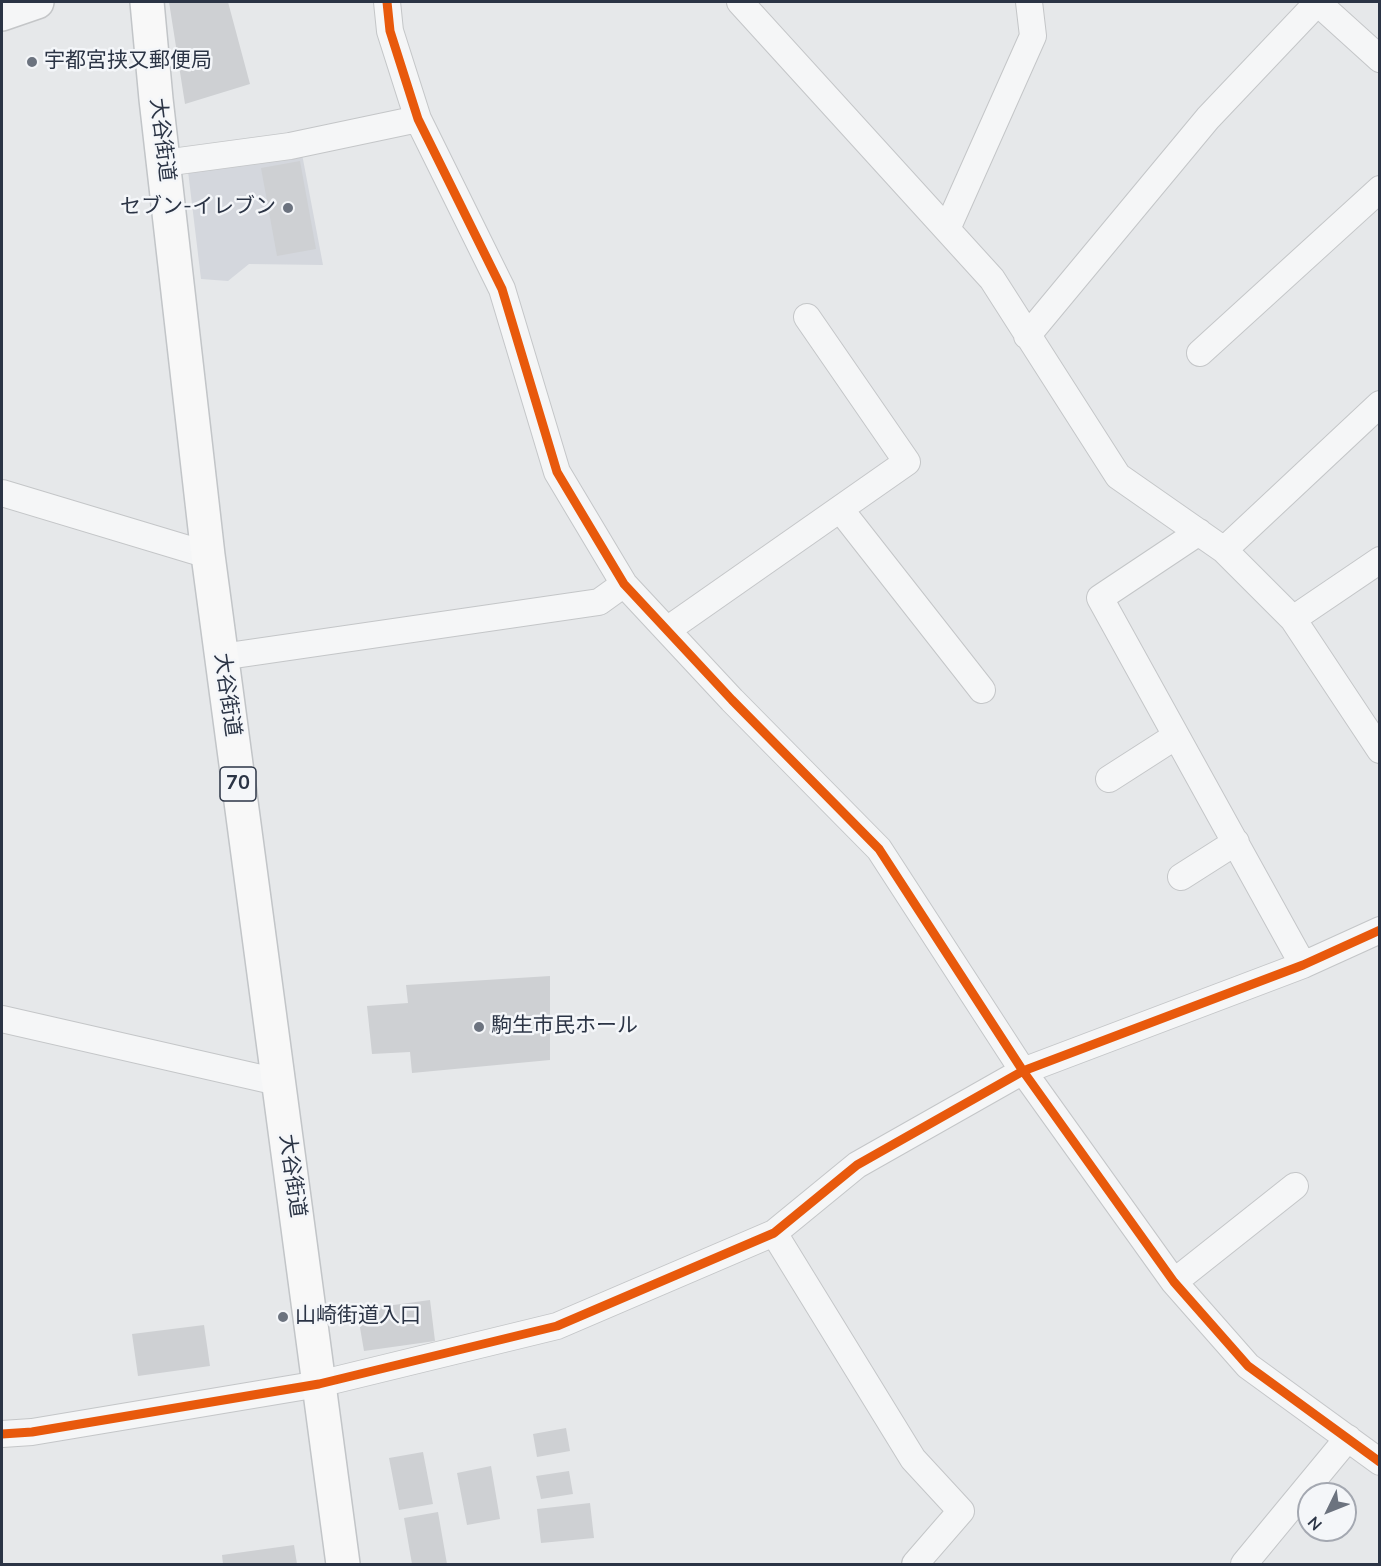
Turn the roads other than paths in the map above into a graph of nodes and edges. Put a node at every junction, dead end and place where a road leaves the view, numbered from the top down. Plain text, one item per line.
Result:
1 (37, 2) edge
2 (147, 2) edge
3 (387, 2) edge
4 (740, 2) edge
5 (1029, 2) edge
6 (1309, 5) edge
7 (2, 14) edge
8 (1380, 59) edge
9 (418, 119) junction
10 (165, 164) junction
11 (1380, 189) edge
12 (947, 229) junction
13 (807, 317) dead end
14 (1027, 336) junction
15 (1200, 352) dead end
16 (1380, 404) edge
17 (2, 493) edge
18 (840, 509) junction
19 (1199, 532) junction
20 (1224, 550) junction
21 (208, 555) junction
22 (1380, 560) edge
23 (624, 584) junction
24 (1293, 619) junction
25 (667, 630) junction
26 (221, 657) junction
27 (982, 690) dead end
28 (1176, 736) junction
29 (1376, 736) edge
30 (1109, 779) dead end
31 (1236, 842) junction
32 (1181, 877) dead end
33 (1380, 930) edge
34 (1303, 964) junction
35 (2, 1018) edge
36 (1023, 1071) junction
37 (278, 1082) junction
38 (1295, 1186) dead end
39 (774, 1233) junction
40 (1174, 1282) junction
41 (319, 1384) junction
42 (2, 1434) edge
43 (1348, 1438) junction
44 (1380, 1461) edge
45 (343, 1564) edge
46 (915, 1564) edge
47 (1244, 1564) edge

1 - 7 street
2 - 10 main road, 大谷街道 / 70
3 - 9 street
4 - 12 street
5 - 12 street
6 - 8 street
6 - 14 street
9 - 10 street
9 - 23 street
10 - 21 main road, 大谷街道 / 70
11 - 15 street
12 - 14 street
13 - 18 street
14 - 19 street
16 - 20 street
17 - 21 street
18 - 25 street
18 - 27 street
19 - 20 street
19 - 28 street
20 - 24 street
21 - 26 main road, 大谷街道 / 70
22 - 24 street
23 - 25 street
23 - 26 street
24 - 29 street
25 - 36 street
26 - 37 main road, 大谷街道 / 70
28 - 30 street
28 - 31 street
31 - 32 street
31 - 34 street
33 - 34 street
34 - 36 street
35 - 37 street
36 - 39 street
36 - 40 street
37 - 41 main road, 大谷街道 / 70
38 - 40 street
39 - 41 street
39 - 46 street
40 - 43 street
41 - 42 street
41 - 45 main road, 大谷街道 / 70
43 - 44 street
43 - 47 street

